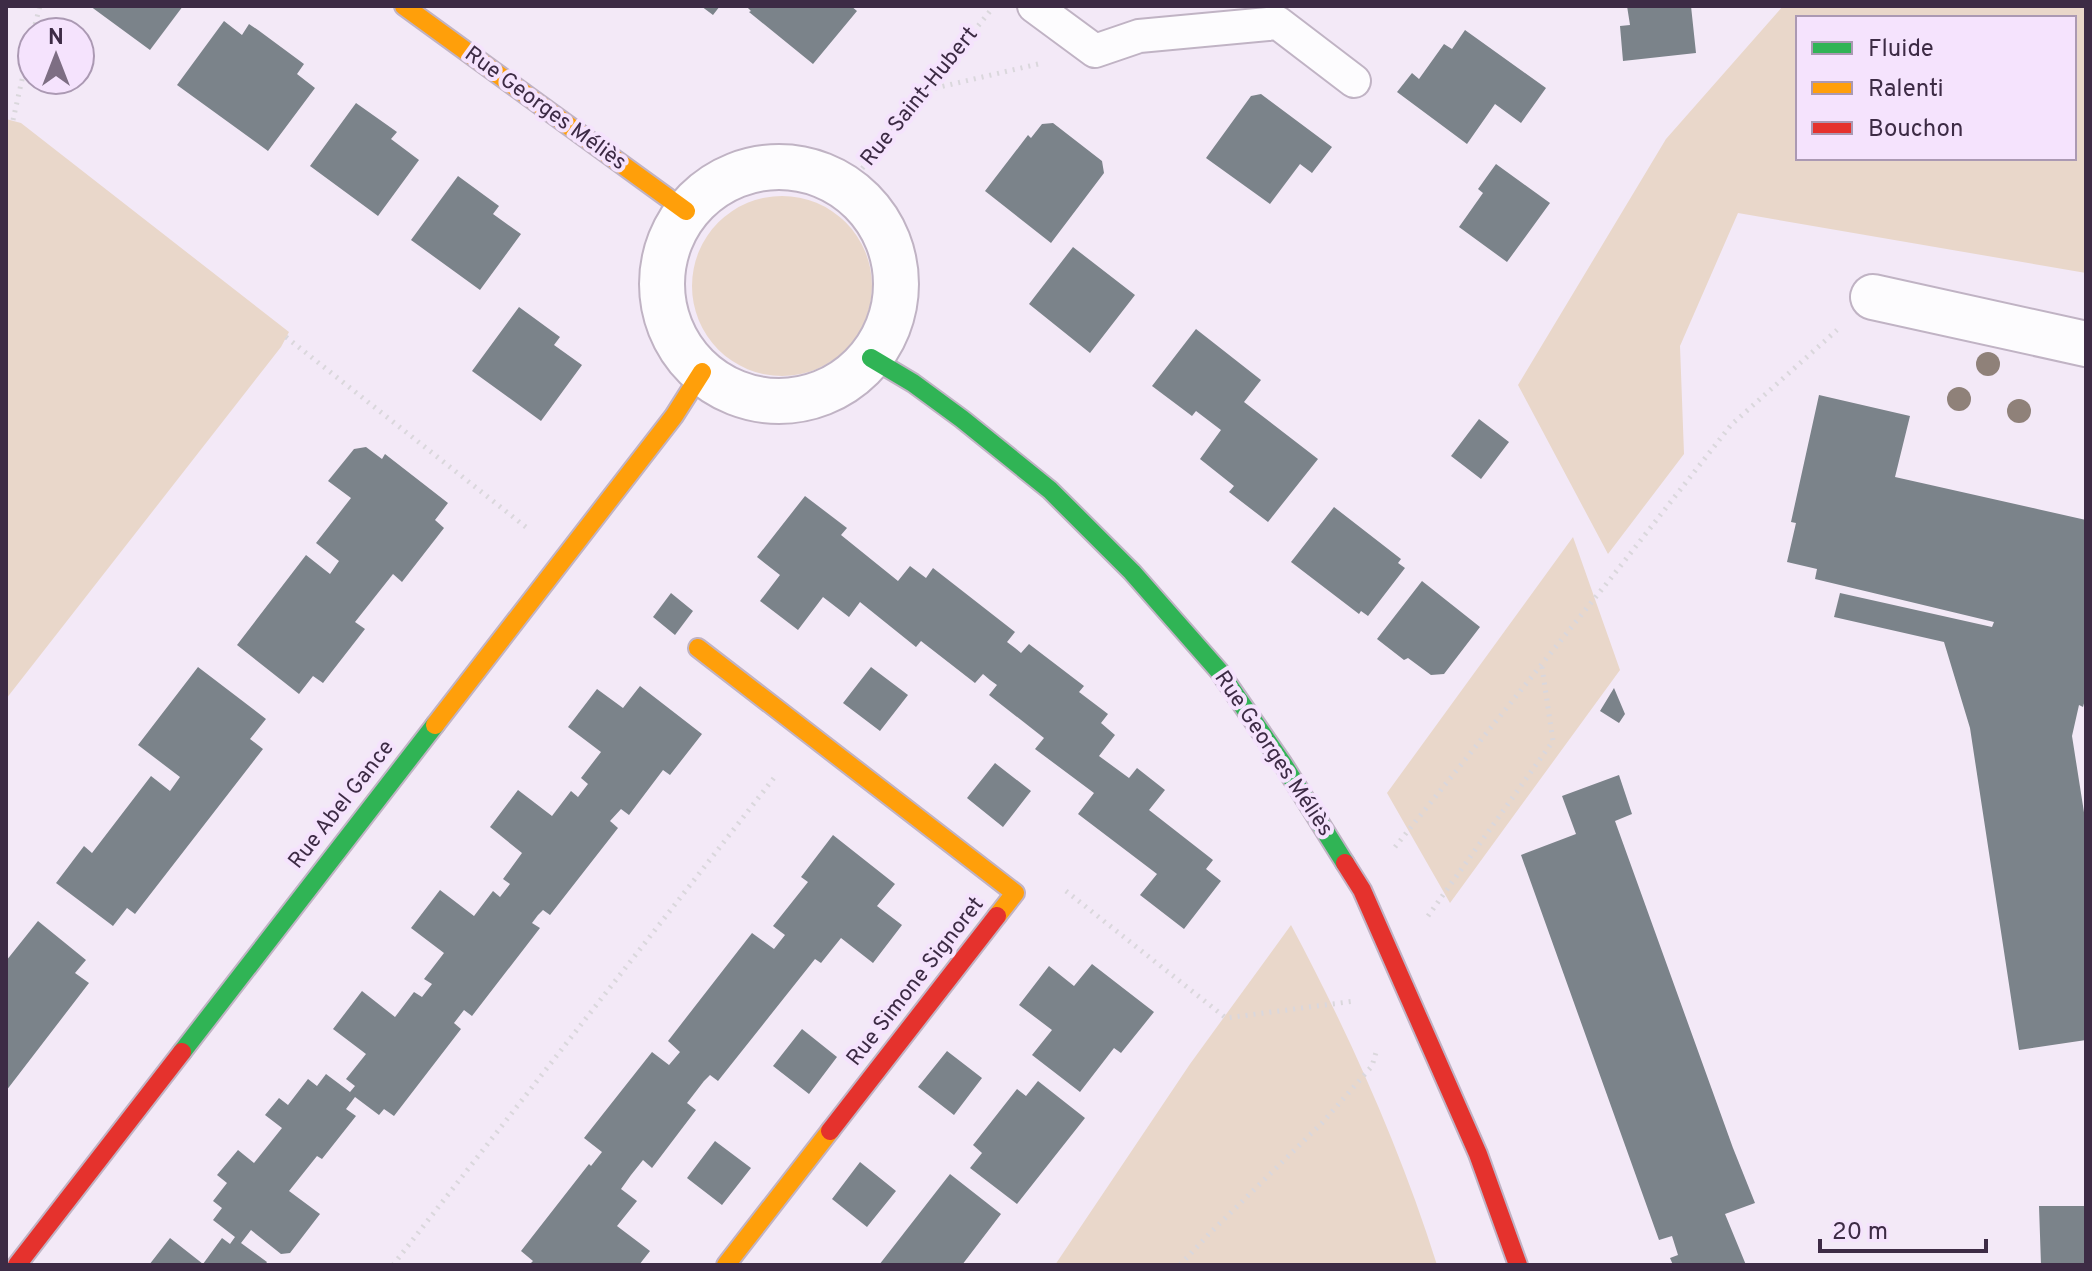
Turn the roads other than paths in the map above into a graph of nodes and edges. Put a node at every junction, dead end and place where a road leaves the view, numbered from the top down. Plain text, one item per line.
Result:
1 (404, 6) edge
2 (1034, 6) edge
3 (1354, 81) dead end
4 (686, 211) junction
5 (1873, 297) road end
6 (2086, 344) edge
7 (871, 358) junction
8 (702, 372) junction
9 (698, 648) dead end
10 (17, 1265) edge
11 (726, 1265) edge
12 (1518, 1265) edge

1 - 4 street, Rue Georges Méliès
2 - 3 lane
4 - 7 street
4 - 8 street
5 - 6 street
7 - 8 street
7 - 12 street, Rue Georges Méliès
8 - 10 street, Rue Abel Gance
9 - 11 street, Rue Simone Signoret

